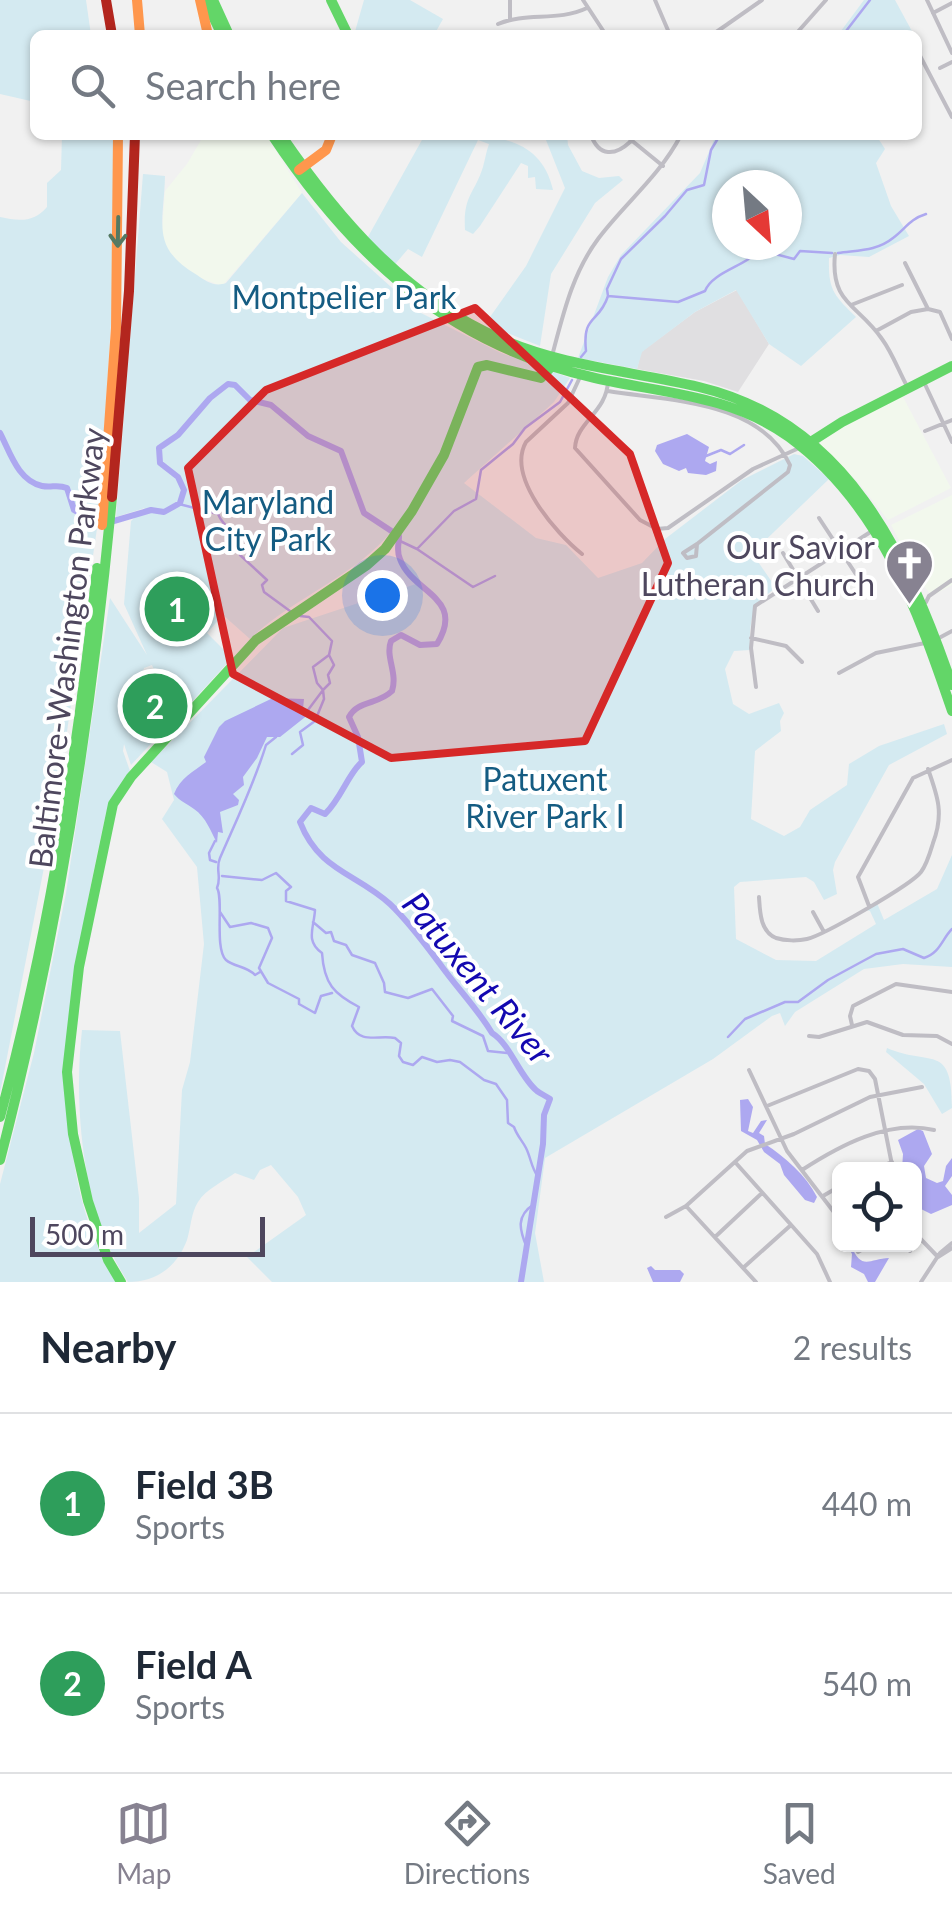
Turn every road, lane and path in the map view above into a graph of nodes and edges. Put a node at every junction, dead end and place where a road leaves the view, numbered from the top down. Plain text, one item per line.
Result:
1 (109, 0) edge
2 (135, 0) edge
3 (202, 0) edge
4 (213, 0) edge
5 (331, 0) edge
6 (510, 0) edge
7 (584, 0) edge
8 (656, 0) edge
9 (762, 0) edge
10 (826, 0) edge
11 (927, 0) edge
12 (952, 3) edge
13 (587, 8) junction
14 (933, 13) junction
15 (510, 19) junction
16 (498, 24) dead end
17 (112, 30) edge
18 (138, 30) edge
19 (207, 30) edge
20 (223, 30) edge
21 (224, 30) edge
22 (346, 30) edge
23 (602, 30) edge
24 (668, 30) edge
25 (719, 30) edge
26 (799, 30) edge
27 (952, 53) edge
28 (922, 60) edge
29 (952, 62) edge
30 (940, 68) dead end
31 (952, 118) edge
32 (118, 140) edge
33 (135, 140) edge
34 (143, 140) edge
35 (276, 140) edge
36 (283, 140) edge
37 (330, 140) edge
38 (593, 140) edge
39 (678, 140) edge
40 (630, 142) joint
41 (663, 166) junction
42 (298, 170) junction
43 (134, 203) junction
44 (835, 254) dead end
45 (905, 263) dead end
46 (902, 285) dead end
47 (851, 305) junction
48 (928, 309) junction
49 (876, 331) junction
50 (952, 339) edge
51 (551, 362) junction
52 (952, 366) edge
53 (581, 375) junction
54 (644, 378) junction
55 (923, 380) junction
56 (608, 386) junction
57 (908, 388) junction
58 (673, 392) junction
59 (952, 420) edge
60 (944, 423) junction
61 (926, 431) dead end
62 (952, 442) edge
63 (806, 445) junction
64 (785, 454) junction
65 (108, 498) junction
66 (818, 518) dead end
67 (881, 526) junction
68 (697, 544) dead end
69 (103, 549) junction
70 (842, 552) junction
71 (783, 553) dead end
72 (582, 554) dead end
73 (799, 578) junction
74 (952, 580) edge
75 (863, 585) dead end
76 (918, 588) junction
77 (936, 590) junction
78 (924, 605) junction
79 (818, 610) dead end
80 (952, 631) edge
81 (750, 638) junction
82 (932, 640) junction
83 (802, 662) dead end
84 (839, 674) dead end
85 (952, 685) edge
86 (756, 687) dead end
87 (952, 711) edge
88 (952, 760) edge
89 (928, 768) junction
90 (759, 897) dead end
91 (869, 906) junction
92 (813, 912) dead end
93 (824, 932) junction
94 (952, 992) edge
95 (852, 1024) junction
96 (809, 1036) dead end
97 (952, 1044) edge
98 (749, 1070) dead end
99 (922, 1087) dead end
100 (878, 1095) junction
101 (767, 1106) junction
102 (0, 1117) edge
103 (934, 1130) dead end
104 (886, 1132) junction
105 (781, 1138) junction
106 (0, 1160) edge
107 (735, 1162) junction
108 (892, 1162) edge
109 (802, 1170) junction
110 (832, 1191) edge
111 (762, 1193) junction
112 (824, 1196) junction
113 (686, 1206) junction
114 (832, 1208) edge
115 (666, 1217) dead end
116 (791, 1225) junction
117 (715, 1237) junction
118 (922, 1240) edge
119 (952, 1245) edge
120 (938, 1257) junction
121 (743, 1268) junction
122 (121, 1282) edge
123 (756, 1282) edge
124 (830, 1282) edge
125 (920, 1282) edge

1 - 17 main road
2 - 18 main road
3 - 19 main road
3 - 20 main road
4 - 21 main road
5 - 22 main road
6 - 15 street
7 - 13 street
8 - 24 street
9 - 25 street
10 - 26 street
11 - 14 street
12 - 14 street
13 - 15 street
13 - 23 street
14 - 27 street
15 - 16 street
28 - 31 street
29 - 30 street
32 -> 65 main road, Baltimore-Washington Parkway
33 - 43 main road, Baltimore-Washington Parkway
34 - 43 main road
35 - 42 main road
36 - 42 main road
37 - 42 main road
38 - 40 street
39 - 41 street
40 - 41 street
41 - 51 street
42 - 51 main road
43 - 65 main road, Baltimore-Washington Parkway
44 - 47 street
45 - 48 street
46 - 47 street
47 - 49 street
48 - 49 street
48 - 50 street
49 - 57 street
51 - 53 main road
51 - 54 main road
51 - 122 main road
52 - 55 main road
53 - 56 main road
53 - 72 street
54 - 58 main road
54 - 63 main road
55 - 57 main road
55 - 60 street
56 - 58 main road
56 - 64 street
56 - 64 street
57 - 63 main road
58 - 63 main road
59 - 60 street
60 - 61 street
60 - 62 street
63 - 64 street
63 - 67 main road
64 - 68 street
65 - 69 main road, Baltimore-Washington Parkway
66 - 70 street
67 - 70 street
67 - 76 main road
67 - 82 main road
69 - 102 main road, Baltimore-Washington Parkway
69 - 106 main road, Baltimore-Washington Parkway
70 - 73 street
70 - 75 street
71 - 73 street
73 - 79 street
73 - 81 street
74 - 77 street
76 - 77 street
76 - 78 main road
77 - 78 street
78 - 82 main road
80 - 82 street
81 - 83 street
81 - 86 street
82 - 84 street
82 - 85 main road
82 - 87 main road
88 - 89 street
89 - 91 street
89 - 91 street
90 - 93 street
91 - 93 street
92 - 93 street
94 - 95 street
95 - 96 street
95 - 97 street
98 - 101 street
99 - 100 street
100 - 101 street
100 - 104 street
100 - 105 street
101 - 105 street
103 - 104 street
104 - 108 street
104 - 109 street
105 - 107 street
105 - 109 street
107 - 111 street
107 - 113 street
109 - 112 street
110 - 112 street
111 - 116 street
111 - 117 street
112 - 114 street
113 - 115 street
113 - 117 street
116 - 121 street
116 - 124 street
117 - 121 street
118 - 120 street
119 - 120 street
120 - 125 street
121 - 123 street

